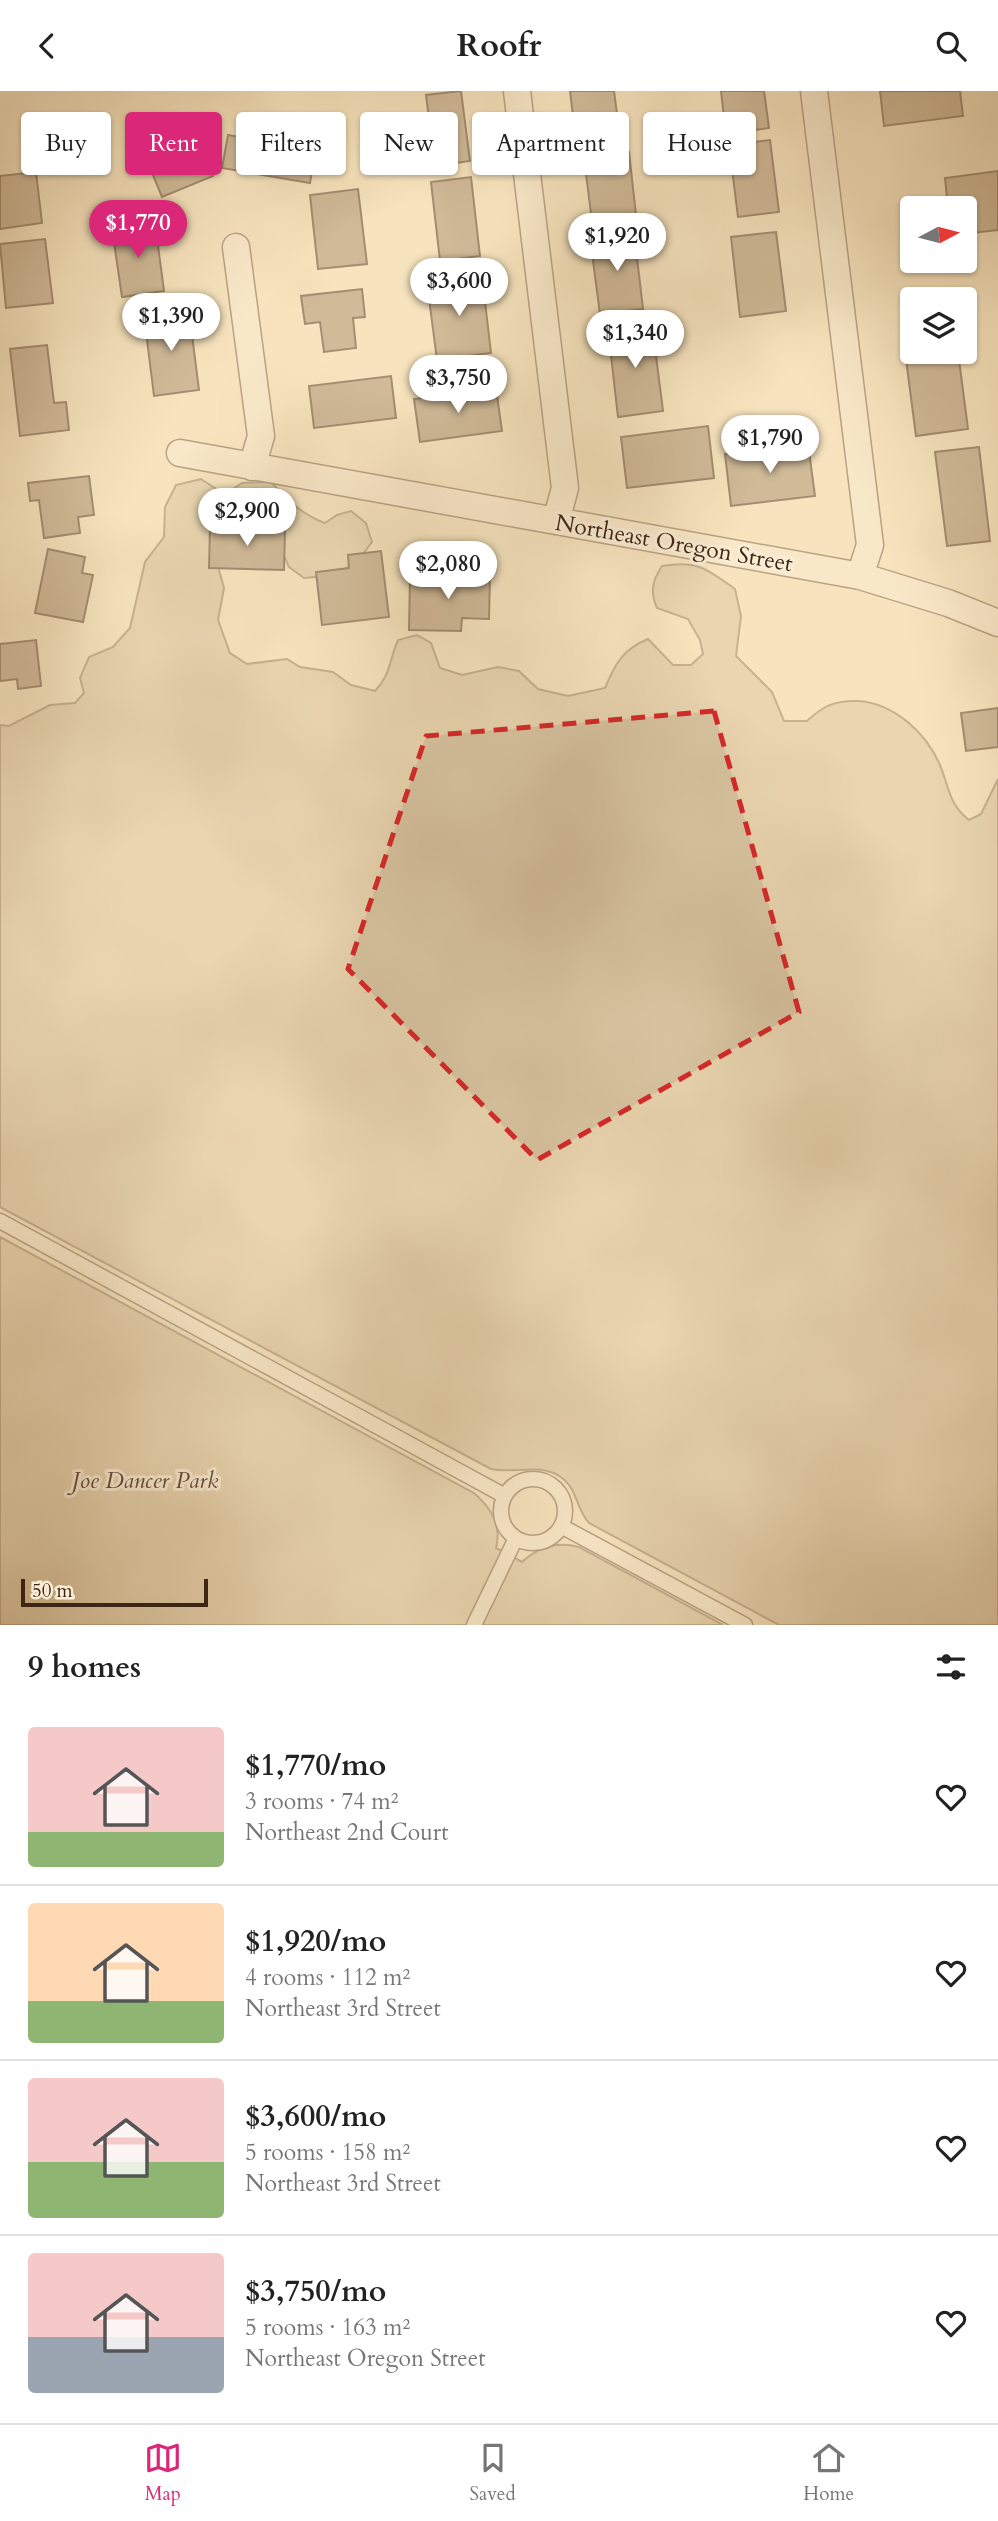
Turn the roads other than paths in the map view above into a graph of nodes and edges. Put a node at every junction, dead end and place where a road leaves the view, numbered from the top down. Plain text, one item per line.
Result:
1 (517, 91) edge
2 (814, 91) edge
3 (236, 247) dead end
4 (180, 453) dead end
5 (252, 467) junction
6 (556, 521) junction
7 (860, 576) junction
8 (998, 623) edge
9 (0, 1221) edge
10 (505, 1496) junction
11 (561, 1526) junction
12 (516, 1538) junction
13 (474, 1625) edge
14 (746, 1625) edge

1 - 6 street
2 - 7 street
3 - 5 street
4 - 5 street, Northeast Oregon Street
5 - 6 street, Northeast Oregon Street
6 - 7 street, Northeast Oregon Street
7 - 8 street, Northeast Oregon Street
9 - 10 lane
10 - 11 lane
10 - 12 lane
11 - 12 lane
11 - 14 lane
12 - 13 lane

